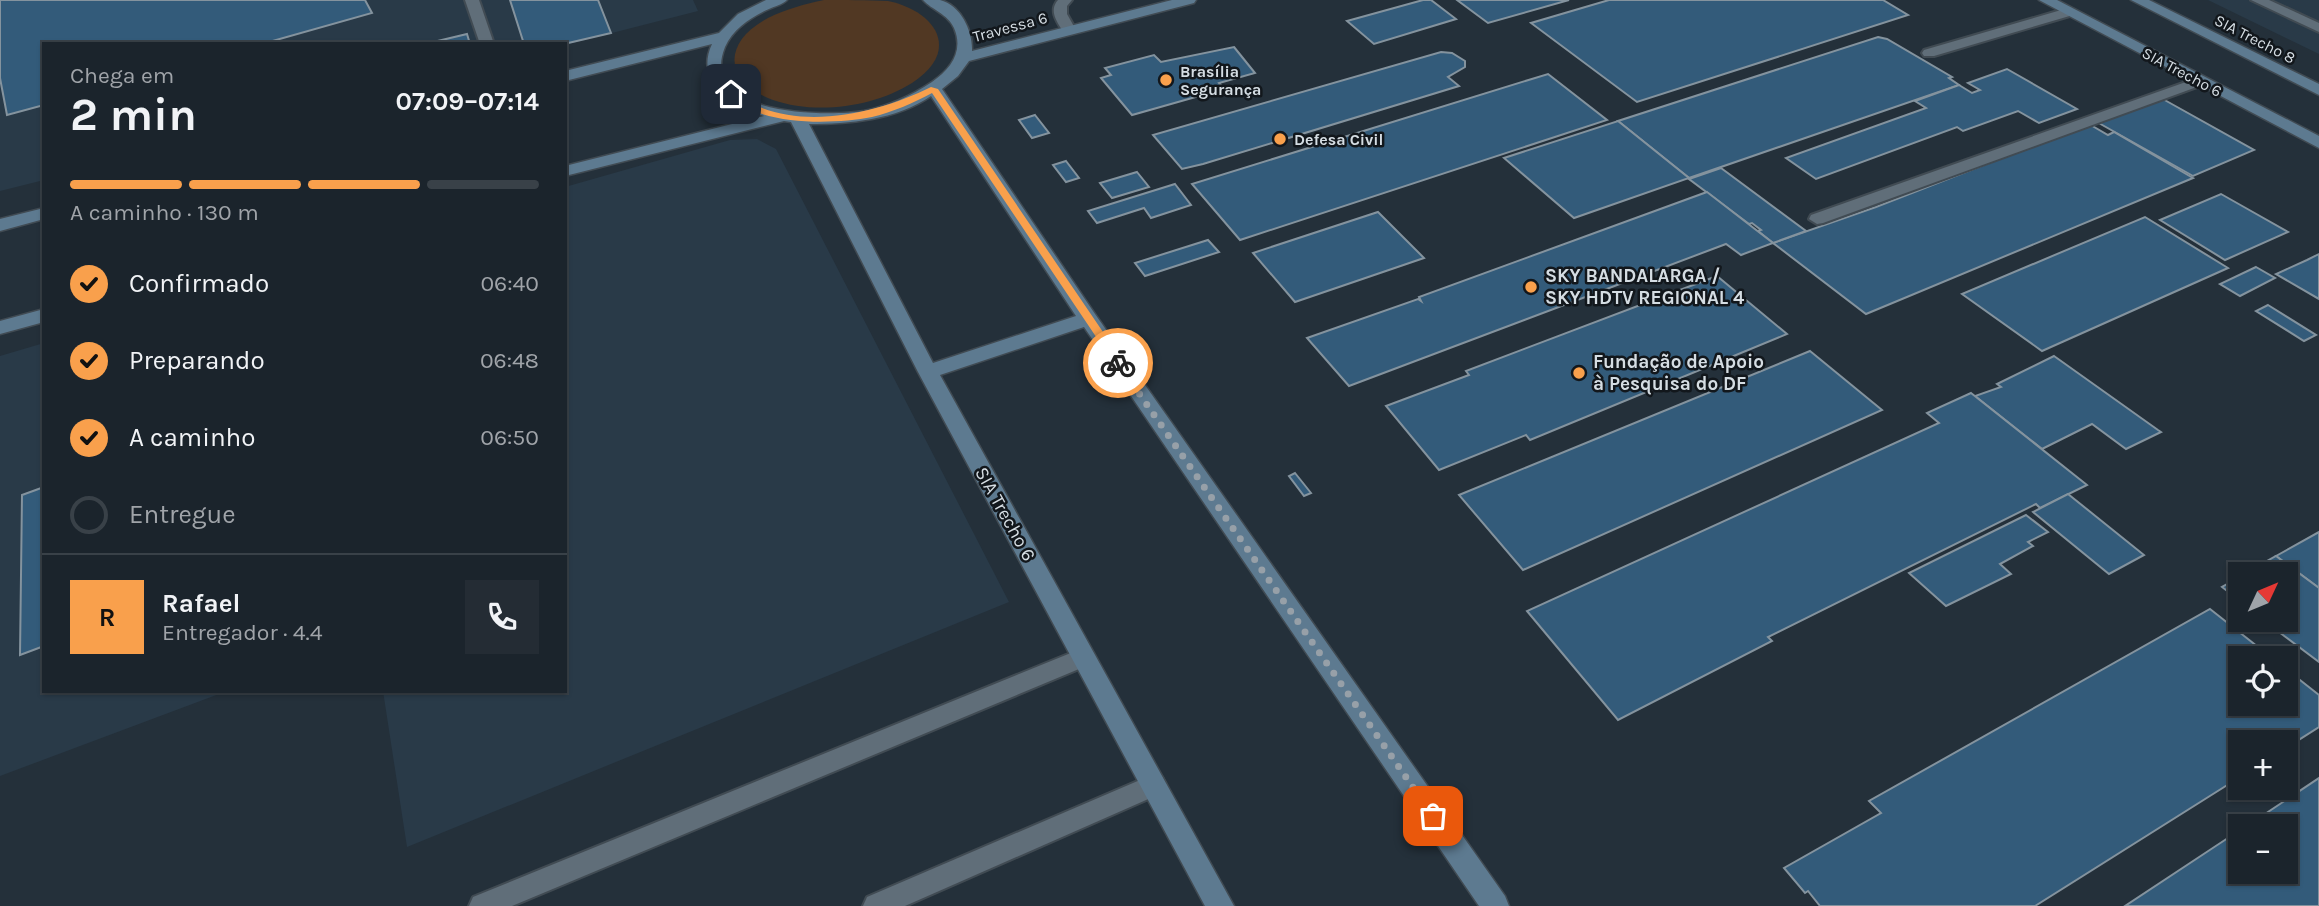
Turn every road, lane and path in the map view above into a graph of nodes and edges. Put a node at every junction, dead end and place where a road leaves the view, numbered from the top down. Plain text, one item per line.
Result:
1 (472, 0) edge
2 (780, 0) edge
3 (930, 0) edge
4 (1065, 0) edge
5 (1189, 0) edge
6 (2046, 0) edge
7 (2138, 0) edge
8 (2258, 0) edge
9 (733, 3) dead end
10 (2068, 12) junction
11 (742, 18) junction
12 (2319, 28) edge
13 (1069, 30) junction
14 (722, 37) junction
15 (486, 42) edge
16 (1929, 53) dead end
17 (963, 58) junction
18 (567, 76) edge
19 (2200, 81) junction
20 (934, 89) junction
21 (2319, 90) edge
22 (790, 118) junction
23 (2319, 143) edge
24 (567, 171) edge
25 (42, 214) edge
26 (1817, 219) dead end
27 (0, 225) edge
28 (42, 316) edge
29 (1088, 319) junction
30 (0, 328) edge
31 (928, 372) junction
32 (1083, 657) junction
33 (1154, 785) junction
34 (482, 906) edge
35 (876, 906) edge
36 (1220, 906) edge
37 (1495, 906) edge

1 - 15 lane
2 - 11 main road
3 - 17 main road
4 - 13 lane
5 - 13 main road, Travessa 6
6 - 10 main road, SIA Trecho 6
7 - 21 main road, SIA Trecho 8
8 - 12 lane
9 - 11 main road
10 - 16 lane
10 - 19 main road, SIA Trecho 6
11 - 14 main road
13 - 17 main road, Travessa 6
14 - 18 main road
14 - 22 main road
17 - 20 main road
19 - 23 main road, SIA Trecho 6
19 - 26 lane
20 - 22 main road
20 - 29 main road
22 - 24 main road
22 - 31 main road, SIA Trecho 6
25 - 27 main road
28 - 30 main road
29 - 31 main road
29 - 37 main road
31 - 32 main road, SIA Trecho 6
32 - 33 main road, SIA Trecho 6
32 - 34 lane
33 - 35 lane
33 - 36 main road, SIA Trecho 6

